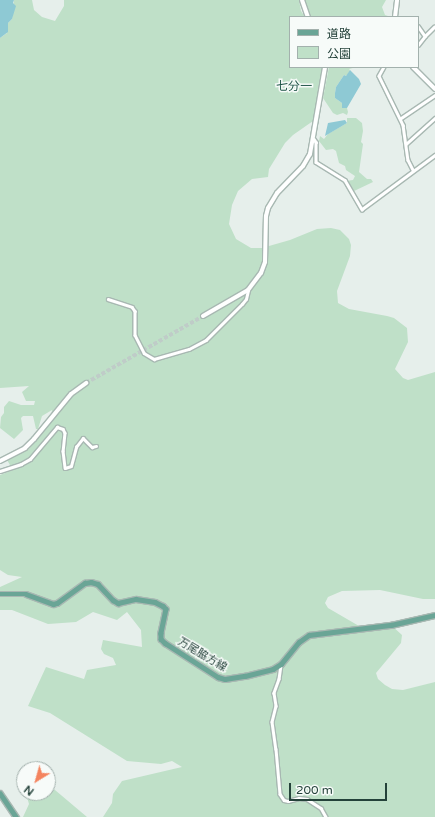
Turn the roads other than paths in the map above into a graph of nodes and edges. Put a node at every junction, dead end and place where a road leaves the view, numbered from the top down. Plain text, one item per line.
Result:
1 (302, 0) edge
2 (397, 0) edge
3 (308, 16) edge
4 (395, 16) edge
5 (419, 27) edge
6 (434, 27) edge
7 (425, 36) junction
8 (419, 44) edge
9 (325, 68) edge
10 (383, 68) edge
11 (414, 68) edge
12 (435, 89) edge
13 (435, 95) edge
14 (401, 118) junction
15 (435, 118) edge
16 (314, 139) junction
17 (406, 145) junction
18 (435, 154) edge
19 (413, 170) junction
20 (248, 290) junction
21 (108, 299) dead end
22 (203, 316) tunnel mouth
23 (86, 383) tunnel mouth
24 (96, 446) dead end
25 (0, 461) edge
26 (0, 472) edge
27 (0, 594) edge
28 (435, 615) edge
29 (281, 664) junction
30 (0, 793) edge
31 (16, 817) edge
32 (326, 817) edge

1 - 3 street
2 - 4 street
5 - 7 street
6 - 7 street
7 - 8 street
9 - 16 street
10 - 14 street
11 - 12 street
13 - 14 street
14 - 17 street
15 - 17 street
16 - 19 street
16 - 20 street
17 - 19 street
18 - 19 street
20 - 21 street
20 - 22 street
23 - 25 street
24 - 26 street
27 - 29 main road, 万尾脇方線
28 - 29 main road, 万尾脇方線
29 - 32 street
30 - 31 main road

